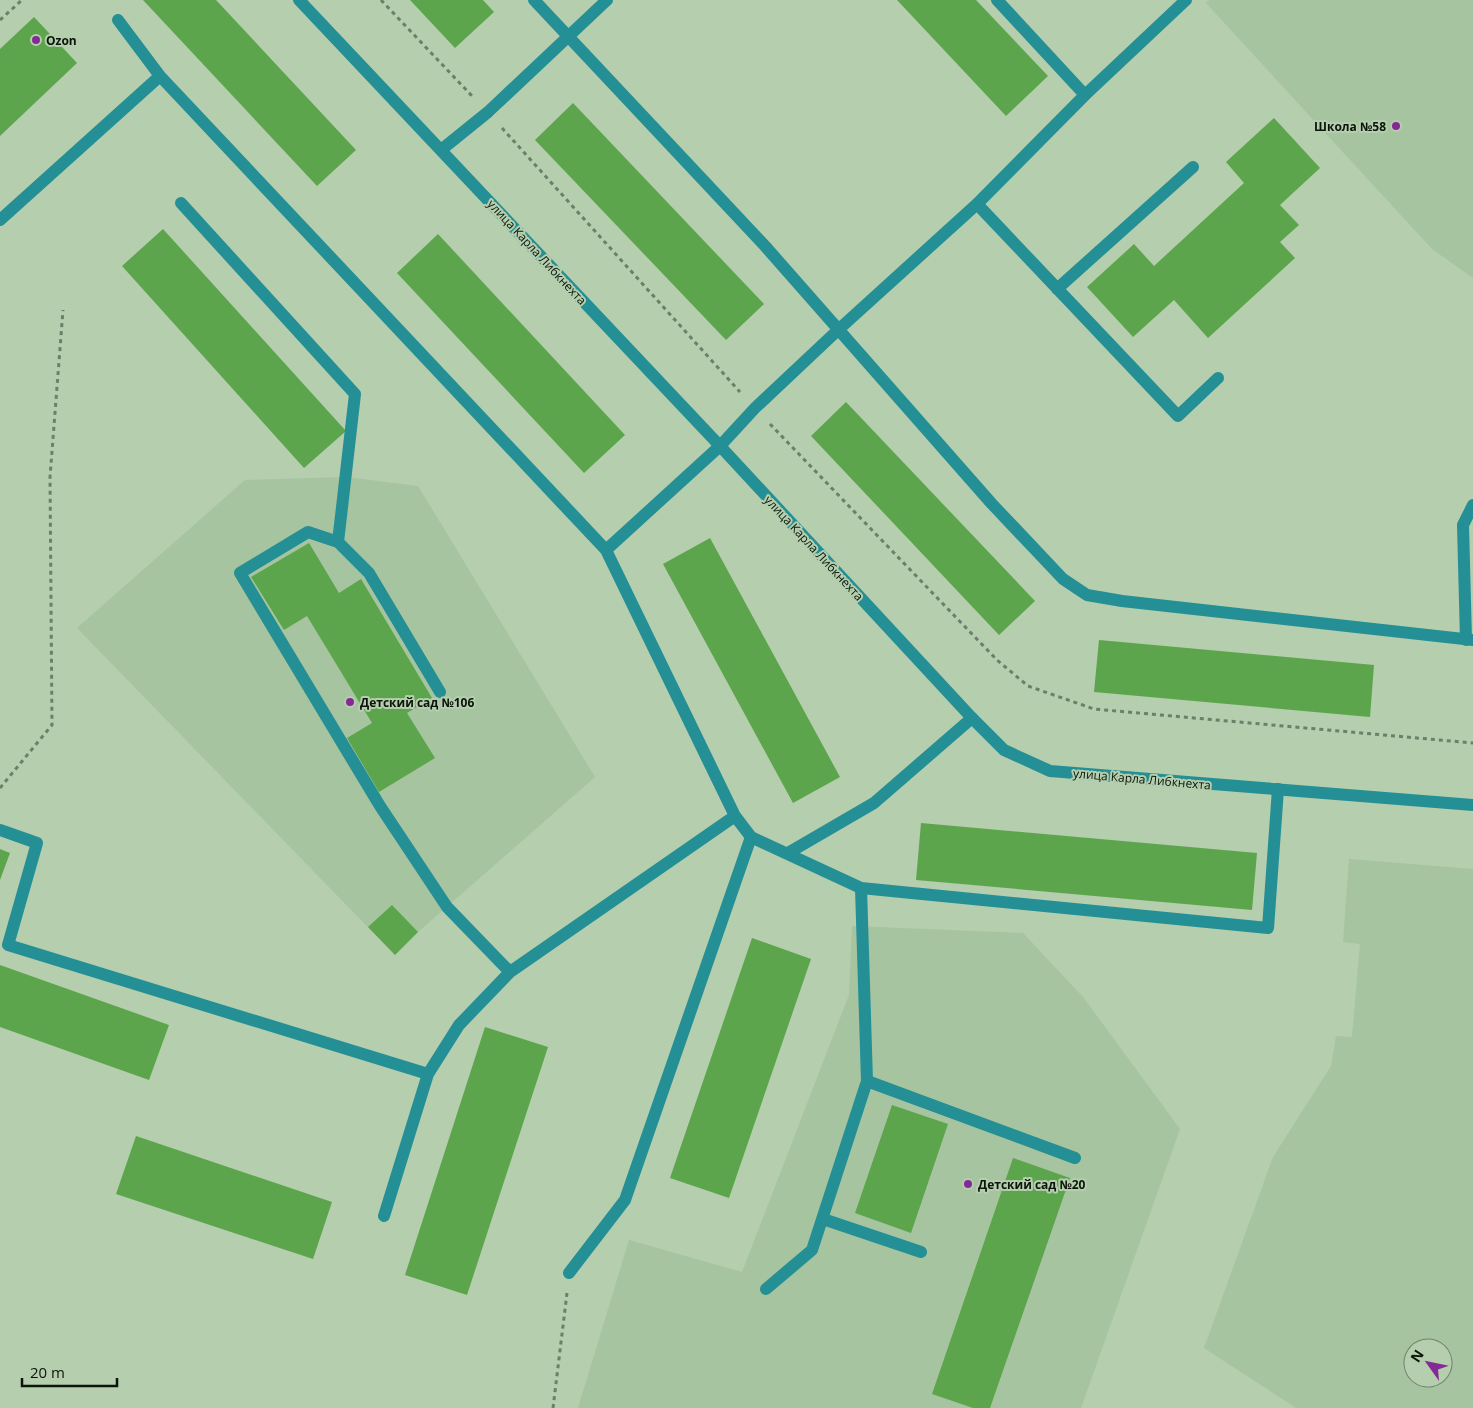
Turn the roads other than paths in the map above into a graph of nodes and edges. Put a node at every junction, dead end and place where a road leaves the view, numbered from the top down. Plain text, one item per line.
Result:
1 (299, 0) edge
2 (534, 0) edge
3 (608, 0) edge
4 (998, 0) edge
5 (1186, 0) edge
6 (118, 20) dead end
7 (569, 36) junction
8 (160, 76) junction
9 (1085, 95) junction
10 (441, 150) junction
11 (1193, 168) dead end
12 (181, 203) dead end
13 (977, 204) junction
14 (0, 220) edge
15 (1058, 289) junction
16 (838, 330) junction
17 (1218, 378) dead end
18 (720, 446) junction
19 (1473, 506) edge
20 (338, 542) junction
21 (606, 550) junction
22 (1469, 640) edge
23 (440, 692) dead end
24 (972, 718) junction
25 (1278, 789) junction
26 (1473, 805) edge
27 (735, 816) junction
28 (0, 830) edge
29 (751, 836) junction
30 (788, 853) junction
31 (861, 888) junction
32 (510, 972) junction
33 (428, 1074) junction
34 (867, 1081) junction
35 (1075, 1158) dead end
36 (384, 1216) dead end
37 (823, 1219) junction
38 (921, 1252) dead end
39 (569, 1273) road end
40 (766, 1289) dead end

1 - 10 street, улица Карла Либкнехта
2 - 7 street
3 - 7 street
4 - 9 street
5 - 9 street
6 - 8 street
7 - 10 street
7 - 16 street
8 - 14 street
8 - 21 street
9 - 13 street
10 - 18 street, улица Карла Либкнехта
11 - 15 street
12 - 20 street
13 - 15 street
13 - 16 street
15 - 17 street
16 - 18 street
16 - 22 street
18 - 21 street
18 - 24 street, улица Карла Либкнехта
19 - 22 street
20 - 23 street
20 - 32 street
21 - 27 street
24 - 25 street, улица Карла Либкнехта
24 - 30 street
25 - 26 street, улица Карла Либкнехта
25 - 31 street
27 - 29 street
27 - 32 street
28 - 33 street
29 - 30 street
29 - 39 street
30 - 31 street
31 - 34 street
32 - 33 street
33 - 36 street
34 - 35 street
34 - 37 street
37 - 38 street
37 - 40 street

